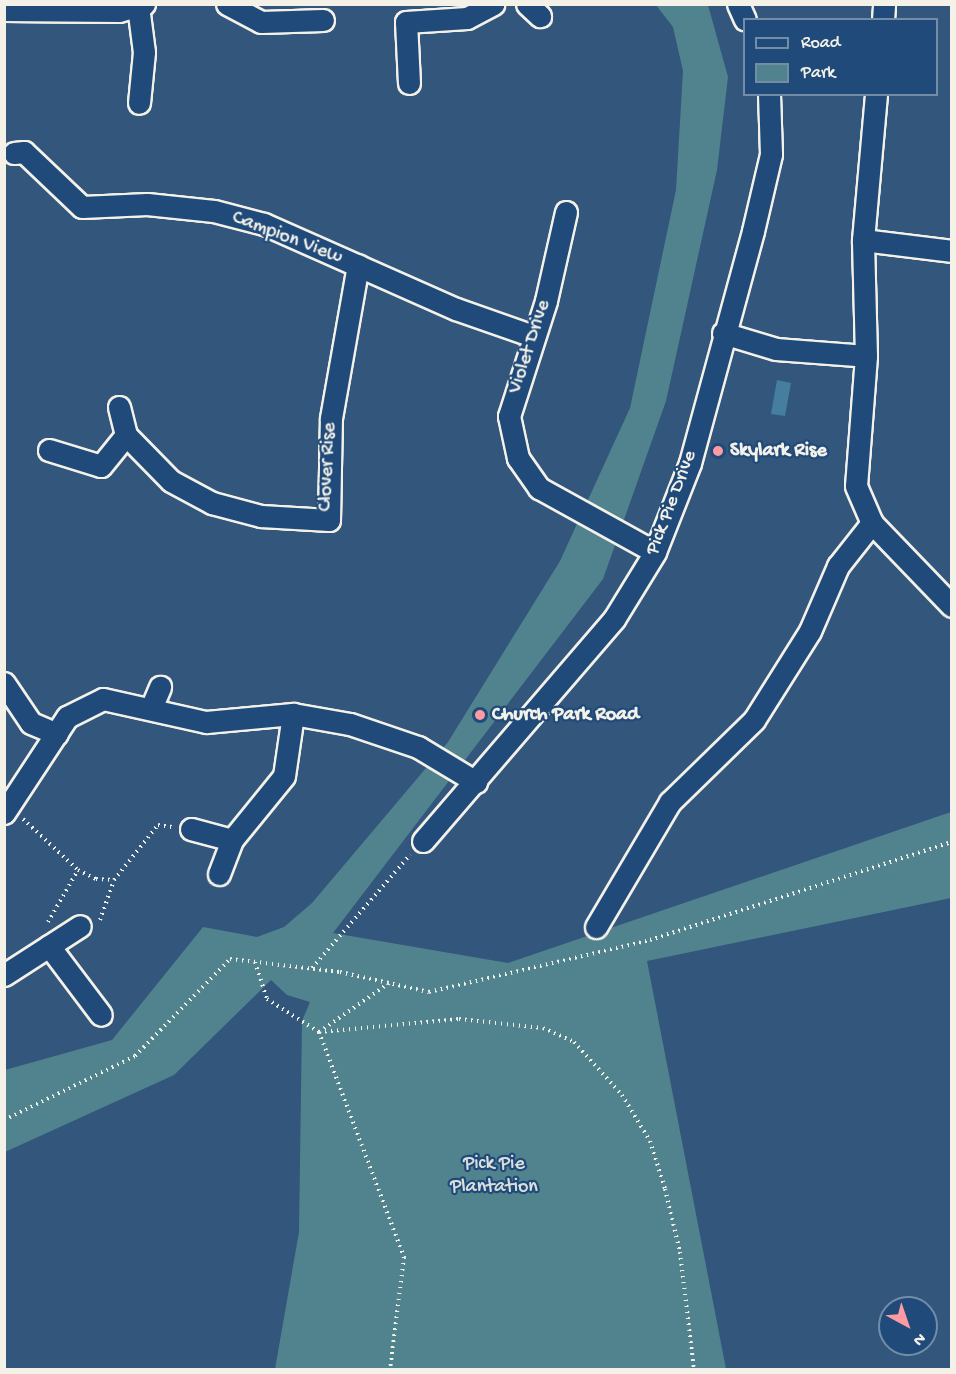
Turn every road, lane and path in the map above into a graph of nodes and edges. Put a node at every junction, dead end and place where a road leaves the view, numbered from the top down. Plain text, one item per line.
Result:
1 (227, 4) edge
2 (494, 4) edge
3 (141, 5) edge
4 (4, 10) edge
5 (323, 20) dead end
6 (409, 83) dead end
7 (769, 96) edge
8 (876, 96) edge
9 (139, 103) dead end
10 (14, 153) dead end
11 (566, 212) dead end
12 (863, 240) junction
13 (951, 250) edge
14 (358, 265) junction
15 (723, 333) junction
16 (532, 336) junction
17 (866, 356) junction
18 (119, 407) dead end
19 (126, 435) junction
20 (49, 450) dead end
21 (872, 524) junction
22 (655, 552) junction
23 (951, 606) edge
24 (4, 683) edge
25 (160, 687) dead end
26 (152, 706) junction
27 (293, 714) junction
28 (57, 735) junction
29 (476, 782) junction
30 (8, 810) edge
31 (191, 830) joint
32 (232, 840) junction
33 (423, 841) joint
34 (951, 842) edge
35 (78, 870) junction
36 (219, 874) dead end
37 (114, 880) junction
38 (80, 926) joint
39 (596, 927) dead end
40 (49, 946) junction
41 (255, 962) junction
42 (312, 968) junction
43 (4, 975) edge
44 (390, 983) junction
45 (101, 1015) dead end
46 (319, 1032) junction
47 (4, 1120) edge
48 (390, 1370) edge
49 (694, 1370) edge

1 - 5 street
2 - 6 street
3 - 4 street
3 - 9 street
7 - 15 street, Pick Pie Drive
8 - 12 street
10 - 14 street, Campion View
11 - 16 street, Violet Drive
12 - 13 street
12 - 17 street
14 - 16 street, Campion View
14 - 19 street, Clover Rise
15 - 17 street
15 - 22 street, Pick Pie Drive
16 - 22 street, Violet Drive
17 - 21 street
18 - 19 street
19 - 20 street
21 - 23 street
21 - 39 street
22 - 29 street, Pick Pie Drive
24 - 28 street
25 - 26 street
26 - 27 street
26 - 28 street
27 - 29 street
27 - 32 street
28 - 30 street
29 - 33 street, Pick Pie Drive
30 - 35 path
31 - 32 street
31 - 37 path
32 - 36 street
33 - 42 path
34 - 44 path
35 - 37 path
35 - 40 path
37 - 38 path
38 - 40 street
40 - 43 street
40 - 45 street
41 - 42 path
41 - 46 path
41 - 47 path
42 - 44 path
44 - 46 path
46 - 48 path
46 - 49 path

